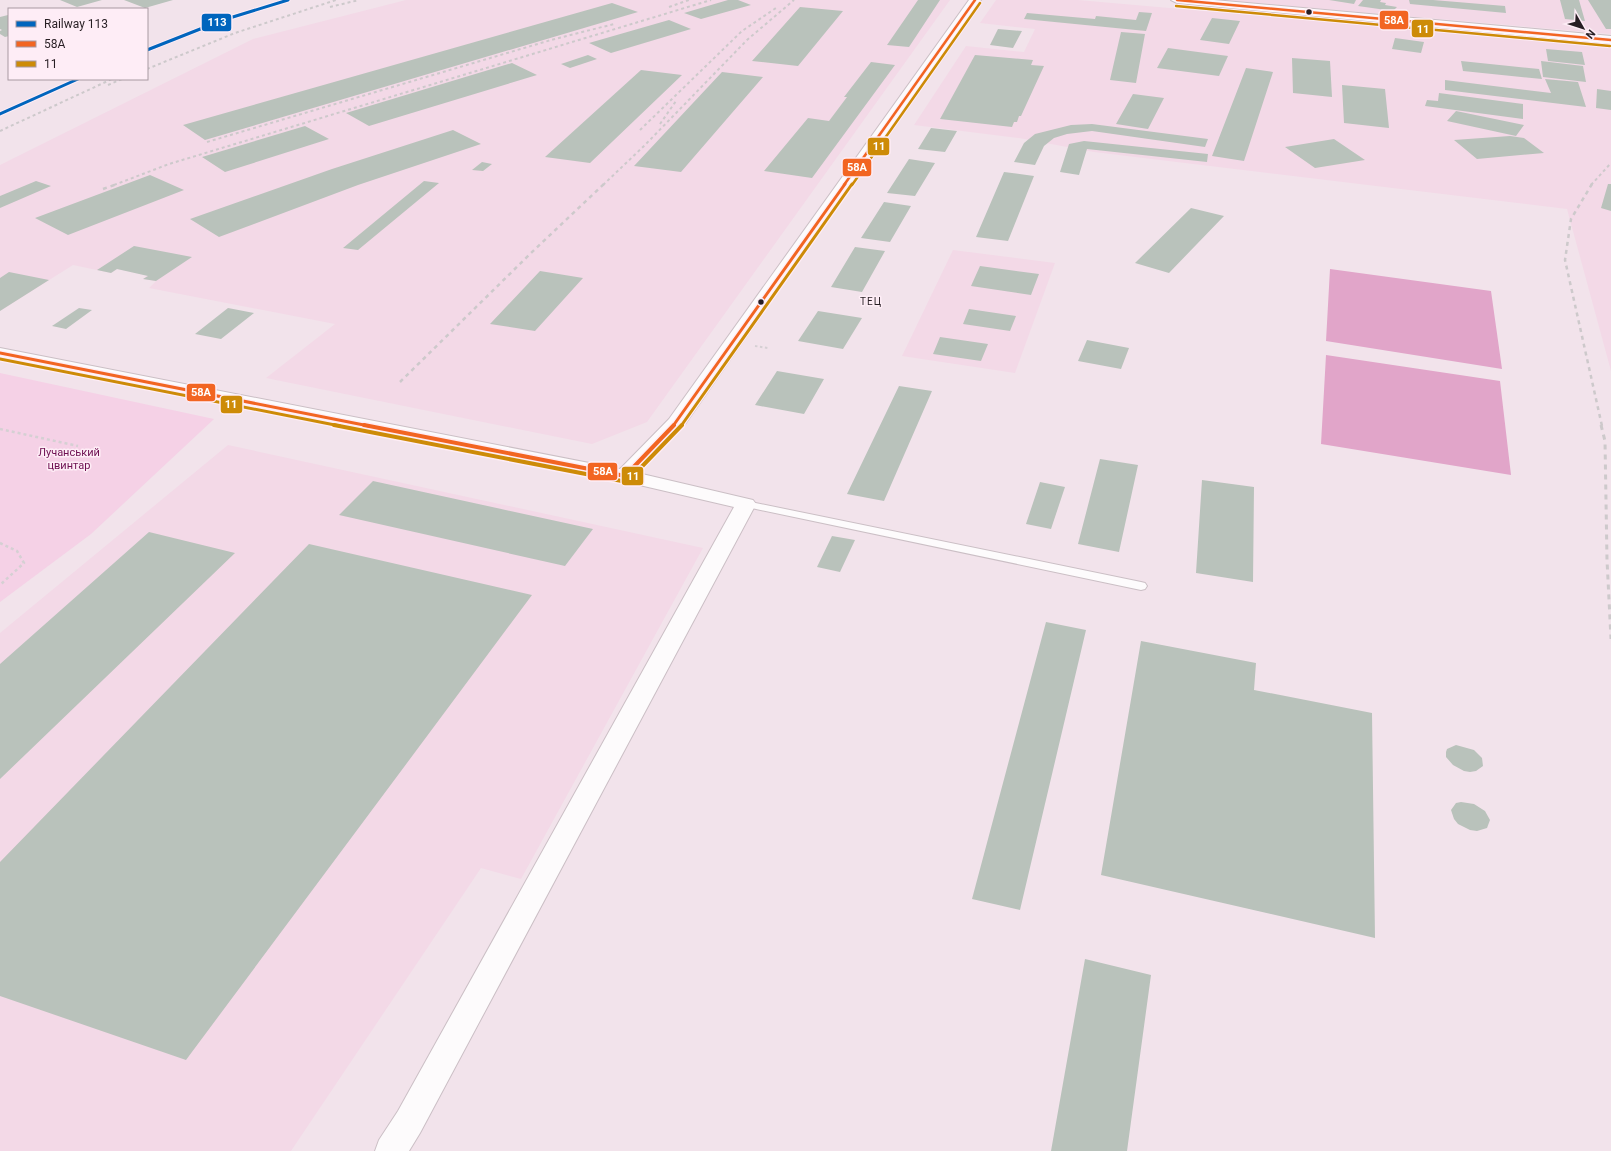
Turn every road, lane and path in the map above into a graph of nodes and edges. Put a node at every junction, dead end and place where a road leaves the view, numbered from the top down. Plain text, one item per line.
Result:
1 (975, 0) edge
2 (1177, 0) edge
3 (1611, 40) edge
4 (0, 352) edge
5 (0, 429) edge
6 (78, 446) dead end
7 (625, 476) junction
8 (746, 504) junction
9 (0, 543) edge
10 (0, 585) edge
11 (1140, 586) dead end
12 (391, 1151) edge

1 - 7 street
2 - 3 street
4 - 7 street
5 - 6 path
7 - 8 street
8 - 11 lane
8 - 12 street
9 - 10 path

